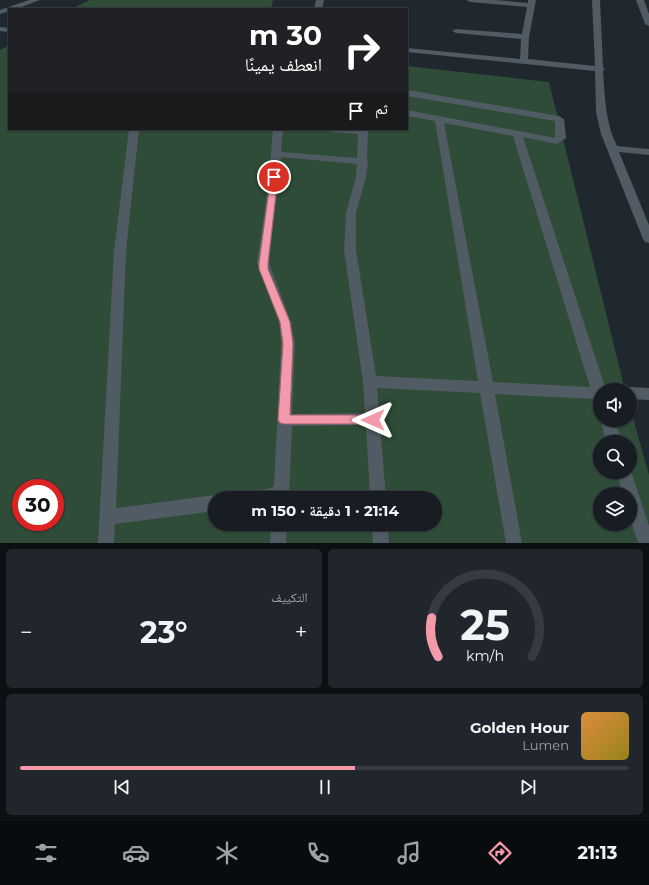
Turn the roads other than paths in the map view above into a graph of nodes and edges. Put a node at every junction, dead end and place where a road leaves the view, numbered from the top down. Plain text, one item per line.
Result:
1 (36, 0) edge
2 (470, 0) edge
3 (596, 0) edge
4 (640, 0) edge
5 (531, 3) edge
6 (12, 8) edge
7 (649, 24) edge
8 (456, 31) dead end
9 (525, 37) junction
10 (408, 50) edge
11 (524, 61) junction
12 (601, 69) junction
13 (408, 93) edge
14 (408, 113) edge
15 (440, 119) junction
16 (134, 130) edge
17 (278, 130) edge
18 (363, 130) edge
19 (518, 134) junction
20 (613, 149) junction
21 (649, 152) edge
22 (276, 154) junction
23 (363, 162) junction
24 (649, 239) edge
25 (370, 382) junction
26 (597, 383) edge
27 (486, 387) junction
28 (637, 393) edge
29 (593, 394) edge
30 (649, 394) edge
31 (284, 420) junction
32 (373, 420) junction
33 (626, 479) edge
34 (281, 491) edge
35 (378, 491) edge
36 (208, 504) edge
37 (107, 517) junction
38 (279, 531) edge
39 (380, 531) edge
40 (106, 543) edge
41 (278, 543) edge
42 (381, 543) edge
43 (514, 543) edge
44 (646, 543) edge

1 - 6 street
2 - 5 street
3 - 12 street
4 - 7 street
5 - 9 street
8 - 9 street
9 - 11 street
10 - 11 street
11 - 12 street
12 - 20 street
13 - 19 street
14 - 15 street
15 - 19 street
15 - 27 street
16 - 37 street
17 - 22 street
18 - 23 street
19 - 26 street
20 - 21 street
20 - 24 street
22 - 23 street
22 - 31 street
23 - 25 street
25 - 27 street
25 - 32 street
27 - 29 street
27 - 43 street
28 - 30 street
31 - 32 street
31 - 34 street
32 - 35 street
33 - 44 street
36 - 37 street
37 - 40 street
38 - 41 street
39 - 42 street

